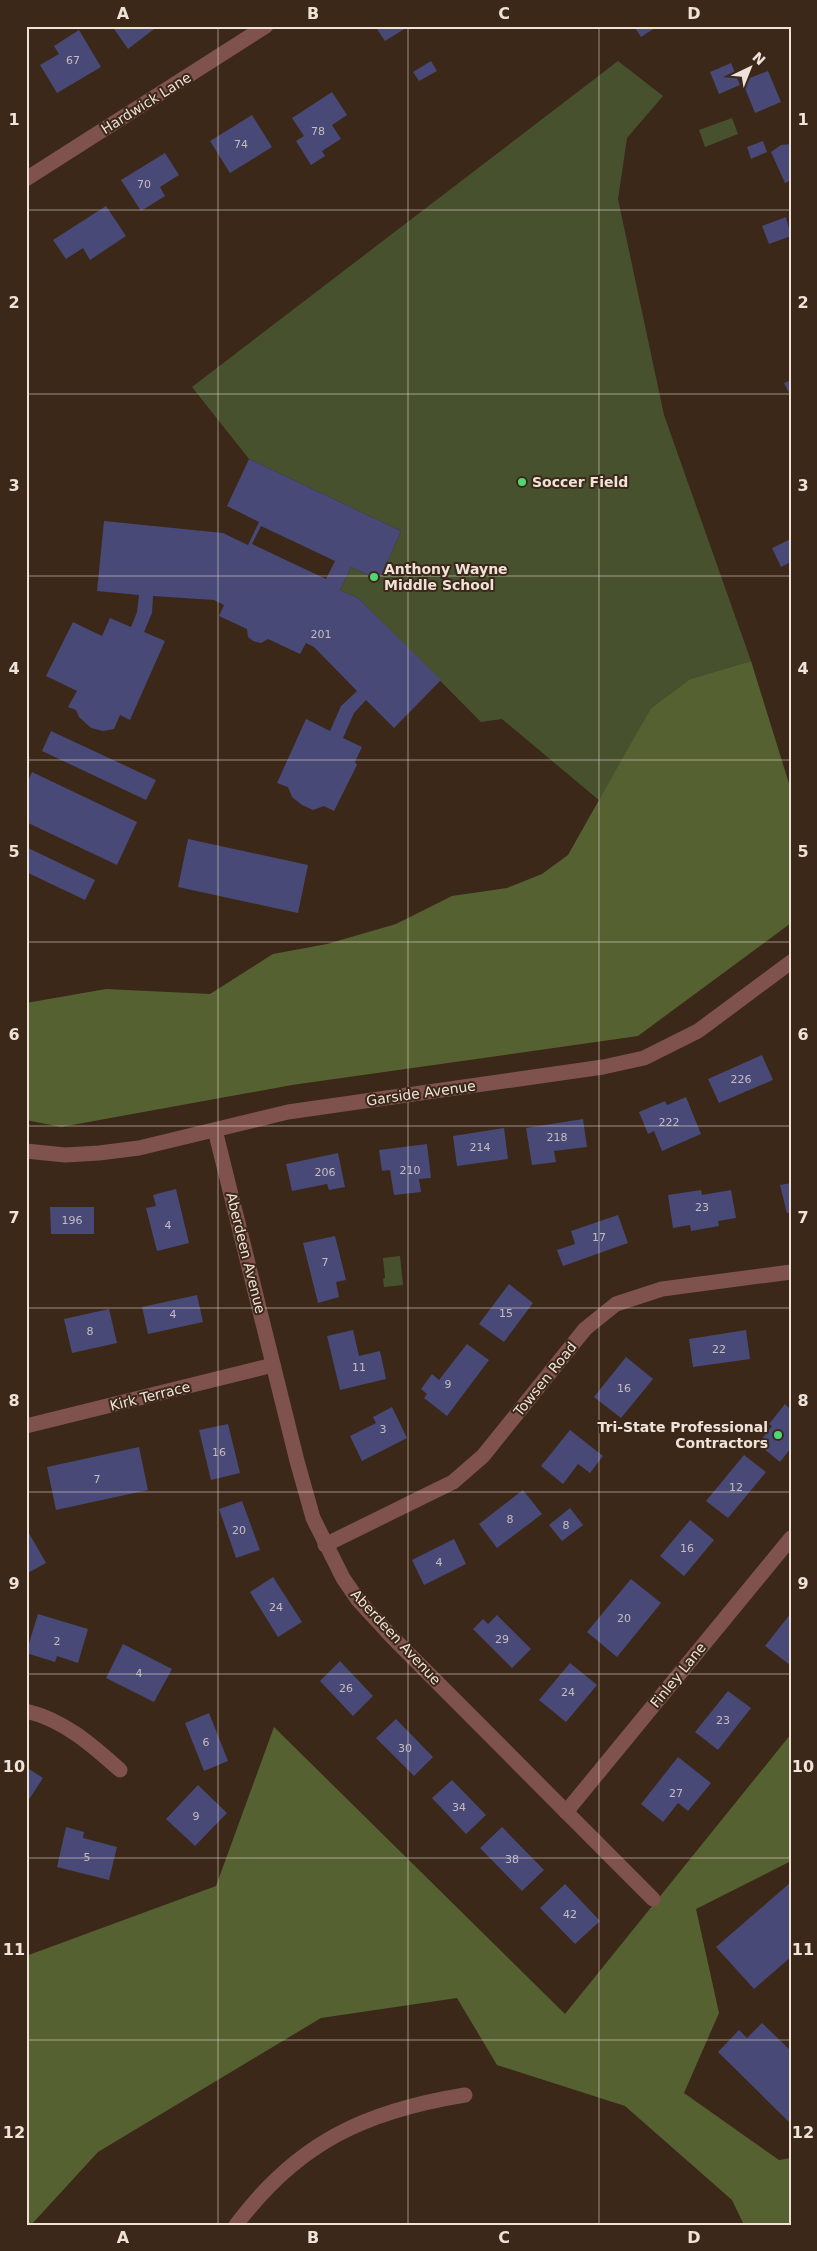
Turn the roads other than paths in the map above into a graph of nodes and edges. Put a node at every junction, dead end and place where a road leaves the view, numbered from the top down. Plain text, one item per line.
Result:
1 (266, 26) edge
2 (26, 179) edge
3 (791, 962) edge
4 (215, 1130) junction
5 (26, 1151) edge
6 (791, 1272) edge
7 (273, 1365) junction
8 (26, 1426) edge
9 (791, 1538) edge
10 (325, 1545) junction
11 (26, 1711) edge
12 (120, 1770) dead end
13 (566, 1812) junction
14 (653, 1899) dead end
15 (465, 2095) dead end
16 (236, 2225) edge

1 - 2 street, Hardwick Lane
3 - 4 street, Garside Avenue
4 - 5 street, Garside Avenue
4 - 7 street, Aberdeen Avenue
6 - 10 street, Towsen Road
7 - 8 street, Kirk Terrace
7 - 10 street, Aberdeen Avenue
9 - 13 street, Finley Lane
10 - 13 street, Aberdeen Avenue
11 - 12 street
13 - 14 street, Aberdeen Avenue
15 - 16 street

